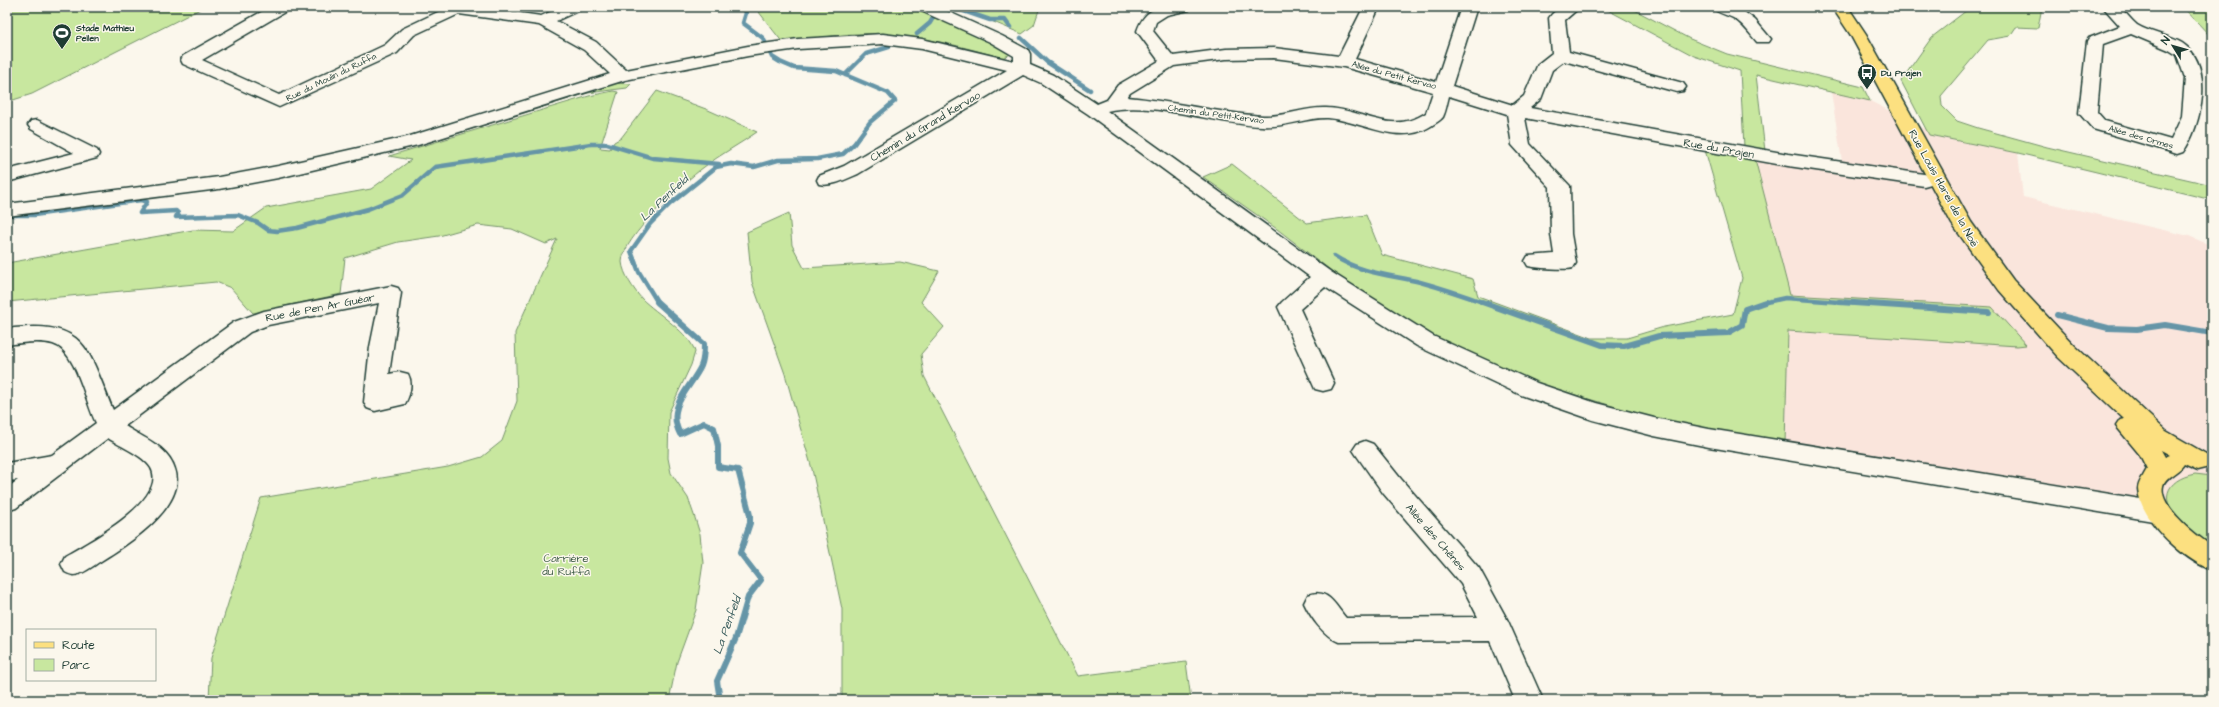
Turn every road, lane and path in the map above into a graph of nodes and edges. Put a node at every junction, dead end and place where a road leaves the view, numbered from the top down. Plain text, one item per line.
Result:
1 (282, 7) edge
2 (440, 7) edge
3 (574, 7) edge
4 (925, 7) edge
5 (1183, 7) edge
6 (1369, 7) edge
7 (1469, 7) edge
8 (1572, 7) edge
9 (1828, 7) edge
10 (1840, 7) edge
11 (2111, 7) edge
12 (458, 8) junction
13 (1729, 8) edge
14 (543, 21) junction
15 (2131, 28) junction
16 (1763, 39) dead end
17 (1561, 55) junction
18 (1022, 61) junction
19 (1169, 62) junction
20 (1345, 62) junction
21 (622, 76) junction
22 (1677, 87) dead end
23 (1443, 89) junction
24 (1115, 101) junction
25 (1094, 110) junction
26 (1515, 111) junction
27 (37, 125) dead end
28 (7, 176) edge
29 (826, 180) dead end
30 (1924, 180) junction
31 (7, 210) edge
32 (1535, 261) dead end
33 (1324, 277) junction
34 (7, 337) edge
35 (1323, 383) dead end
36 (377, 385) dead end
37 (109, 426) junction
38 (1365, 450) dead end
39 (56, 463) junction
40 (2205, 463) edge
41 (2159, 469) junction
42 (7, 472) edge
43 (7, 501) edge
44 (2159, 512) junction
45 (2212, 559) edge
46 (74, 564) dead end
47 (1317, 602) dead end
48 (1498, 629) junction
49 (1529, 700) edge

1 - 12 street, Rue du Moulin du Ruffa
2 - 12 street
3 - 14 street
4 - 18 street
5 - 19 street
6 - 20 street, Allée du Petit Kervao
7 - 23 street, Chemin du Petit-Kervao
8 - 17 street
9 - 30 main road, Rue Louis Harel de la Noë
10 - 40 main road, Rue Louis Harel de la Noë
11 - 15 street, Allée des Ormes
12 - 14 street
13 - 16 street
14 - 21 street
15 - 15 street, Allée des Ormes
17 - 22 street
17 - 26 street
18 - 21 street
18 - 25 street
18 - 29 street, Chemin du Grand Kervao
19 - 20 street, Allée du Petit Kervao
19 - 24 street, Allée du Petit Kervao
20 - 23 street, Allée du Petit Kervao
21 - 31 street
23 - 24 street, Chemin du Petit-Kervao
23 - 26 street, Rue du Prajen
24 - 25 street
25 - 33 street
26 - 30 street, Rue du Prajen
26 - 32 street
27 - 28 street
30 - 41 main road, Rue Louis Harel de la Noë
33 - 35 street
33 - 44 street
34 - 37 street
36 - 37 street, Rue de Pen Ar Guéar
37 - 39 street, Rue de Pen Ar Guéar
37 - 46 street
38 - 48 street, Allée des Chênes
39 - 42 street, Rue de Pen Ar Guéar
39 - 43 street, Rue de Pen Ar Guéar
40 - 41 main road
41 - 44 main road
44 - 45 main road
47 - 48 street
48 - 49 street, Allée des Chênes

